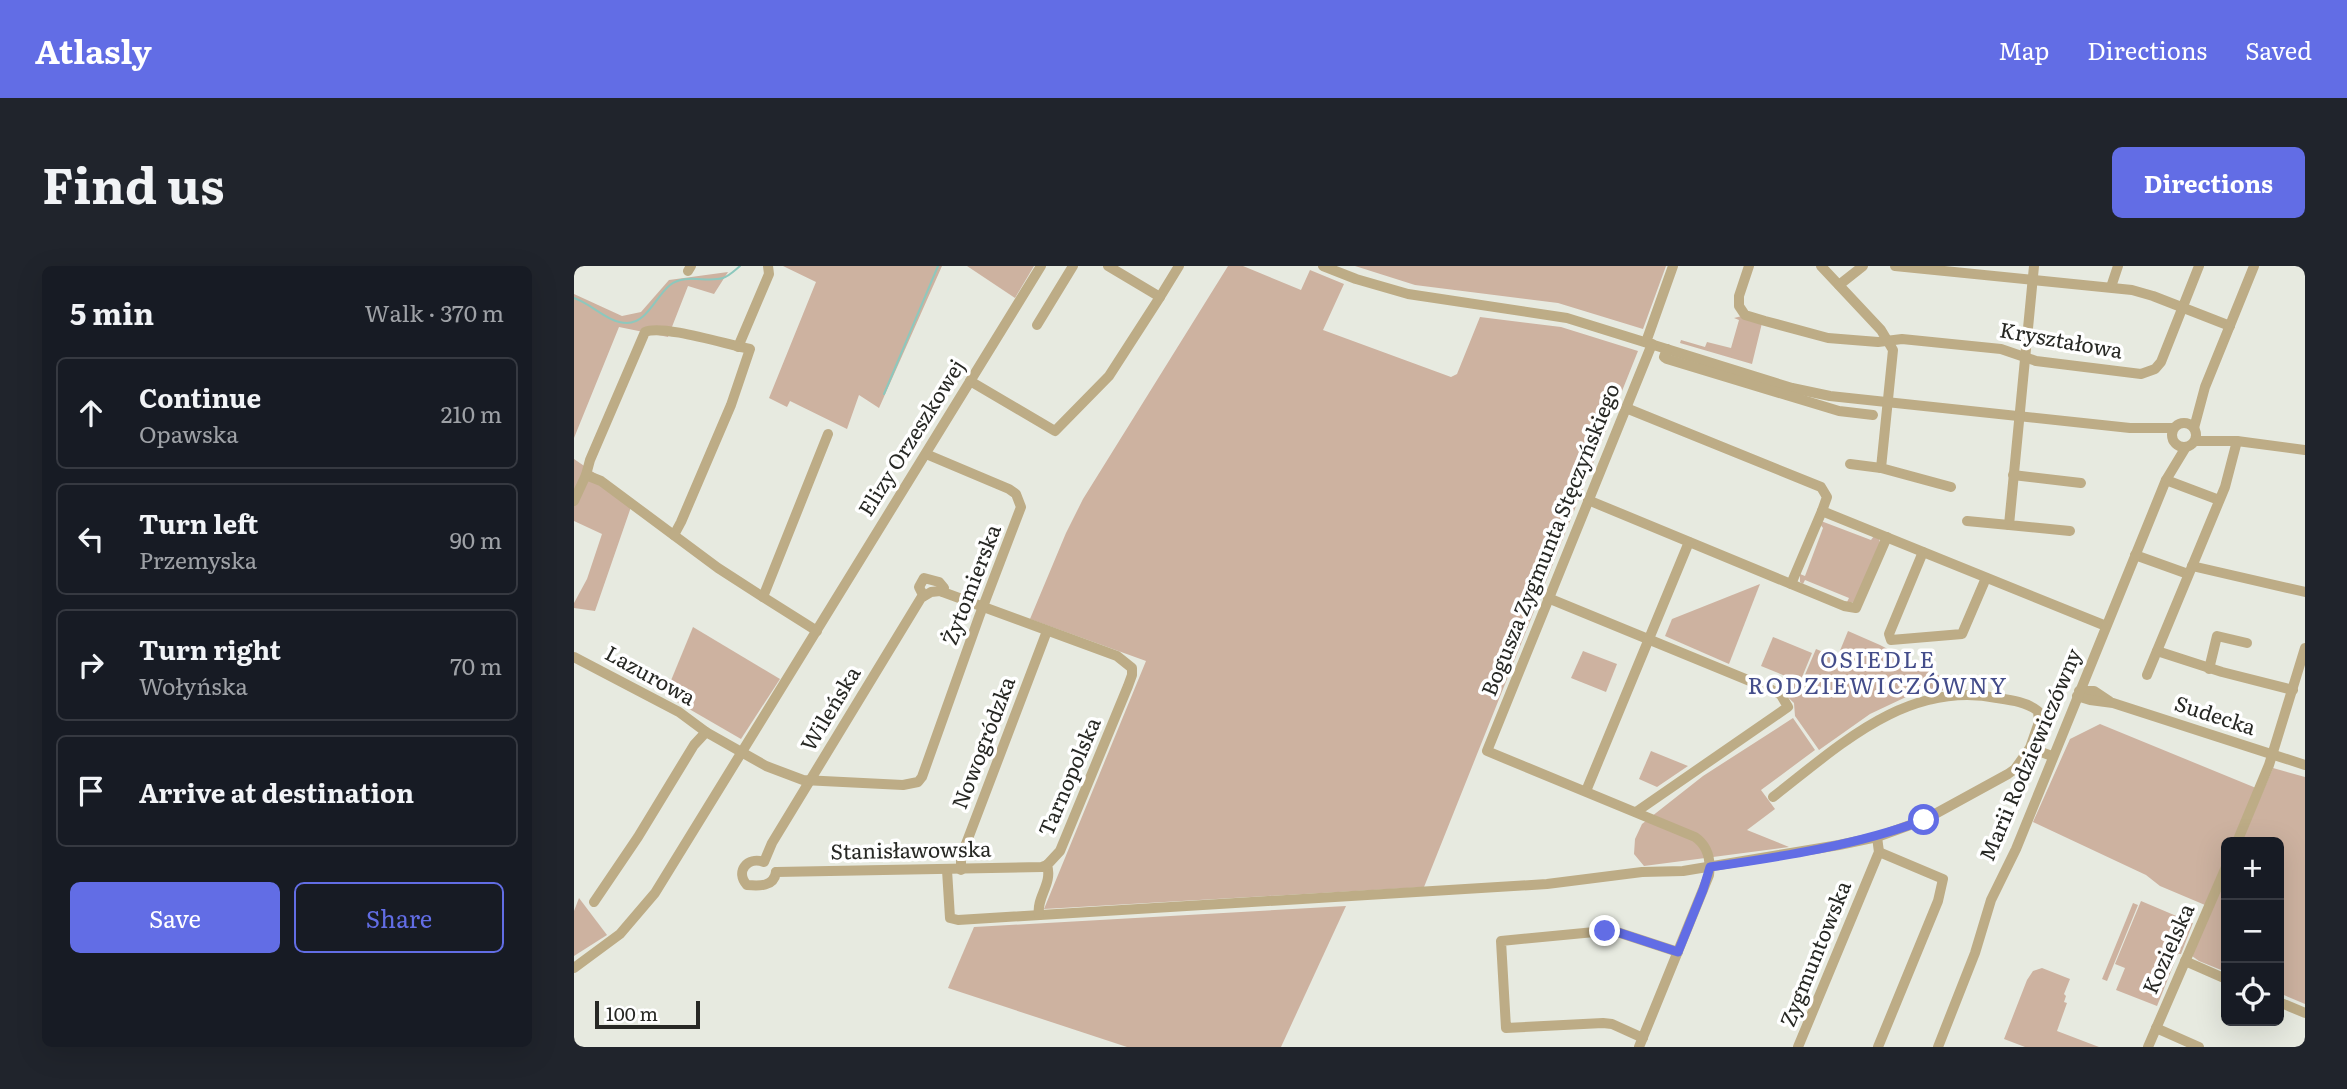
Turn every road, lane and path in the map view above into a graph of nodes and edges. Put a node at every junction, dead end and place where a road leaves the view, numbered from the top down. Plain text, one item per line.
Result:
1 (768, 266) edge
2 (1041, 266) edge
3 (1073, 266) edge
4 (1108, 266) edge
5 (1179, 266) edge
6 (1323, 266) edge
7 (1673, 266) edge
8 (1749, 266) edge
9 (1821, 266) edge
10 (1863, 266) edge
11 (1895, 266) edge
12 (2034, 266) edge
13 (2118, 266) edge
14 (2199, 266) edge
15 (2254, 266) edge
16 (2033, 279) junction
17 (1839, 285) junction
18 (2111, 287) junction
19 (1160, 297) junction
20 (2182, 307) junction
21 (1037, 325) dead end
22 (2230, 326) junction
23 (1889, 341) junction
24 (1649, 343) junction
25 (738, 347) junction
26 (1667, 349) junction
27 (2025, 358) junction
28 (970, 381) junction
29 (2205, 387) junction
30 (1841, 397) junction
31 (1888, 403) junction
32 (1626, 408) junction
33 (1839, 411) junction
34 (1873, 415) dead end
35 (2019, 417) junction
36 (2183, 422) junction
37 (2130, 428) junction
38 (2174, 428) junction
39 (828, 434) dead end
40 (2193, 437) junction
41 (2174, 441) junction
42 (2237, 441) junction
43 (2305, 450) edge
44 (926, 454) junction
45 (1850, 464) dead end
46 (1881, 468) junction
47 (586, 475) junction
48 (2013, 475) junction
49 (2166, 481) junction
50 (2081, 483) dead end
51 (1951, 487) dead end
52 (1588, 500) junction
53 (2219, 500) junction
54 (574, 501) edge
55 (1822, 511) junction
56 (1967, 521) dead end
57 (2009, 525) junction
58 (2070, 531) dead end
59 (674, 535) junction
60 (1887, 537) junction
61 (1689, 542) junction
62 (1923, 552) junction
63 (2135, 555) junction
64 (2190, 570) junction
65 (1986, 578) junction
66 (1791, 584) junction
67 (943, 592) junction
68 (2305, 592) edge
69 (923, 595) junction
70 (763, 597) junction
71 (1548, 598) junction
72 (982, 606) junction
73 (2106, 626) junction
74 (817, 631) junction
75 (1047, 631) junction
76 (1650, 639) junction
77 (2247, 643) dead end
78 (2305, 648) edge
79 (2157, 651) junction
80 (574, 657) edge
81 (2209, 668) junction
82 (2088, 670) junction
83 (2147, 675) dead end
84 (2293, 690) junction
85 (2094, 691) junction
86 (2078, 693) junction
87 (2113, 703) junction
88 (706, 732) junction
89 (2030, 748) junction
90 (742, 753) junction
91 (2273, 755) junction
92 (2052, 757) junction
93 (2305, 765) edge
94 (810, 782) junction
95 (1586, 791) junction
96 (1773, 797) dead end
97 (1636, 812) junction
98 (1877, 837) junction
99 (2239, 837) edge
100 (1879, 852) junction
101 (764, 862) junction
102 (1047, 865) junction
103 (1710, 867) junction
104 (947, 870) junction
105 (961, 870) junction
106 (776, 872) junction
107 (2221, 878) edge
108 (594, 902) dead end
109 (1039, 915) junction
110 (1678, 952) junction
111 (2185, 961) junction
112 (574, 968) edge
113 (2221, 977) edge
114 (2284, 1004) edge
115 (2305, 1013) edge
116 (2156, 1028) junction
117 (1641, 1042) edge
118 (1802, 1046) edge
119 (1878, 1047) edge
120 (1938, 1047) edge
121 (2148, 1047) edge
122 (2199, 1047) edge

1 - 25 street
2 - 28 street, Elizy Orzeszkowej
3 - 21 street
4 - 19 street
5 - 19 street
6 - 24 street
7 - 24 street, Bogusza Zygmunta Stęczyńskiego
8 - 23 street, Kryształowa
9 - 17 street
10 - 17 street
11 - 16 street
12 - 16 street
13 - 18 street
14 - 20 street, Kryształowa
15 - 22 street
16 - 18 street
16 - 27 street
17 - 23 street
18 - 20 street
19 - 28 street
20 - 22 street
20 - 27 street, Kryształowa
22 - 29 street
23 - 27 street, Kryształowa
23 - 31 street
24 - 26 street
24 - 32 street, Bogusza Zygmunta Stęczyńskiego
25 - 47 street
25 - 59 street
26 - 30 street
26 - 33 street
27 - 35 street
28 - 44 street, Elizy Orzeszkowej
29 - 36 street
29 - 40 street, Marii Rodziewiczówny
30 - 31 street
30 - 33 street
31 - 35 street
31 - 46 street
32 - 52 street, Bogusza Zygmunta Stęczyńskiego
32 - 55 street
33 - 34 street
35 - 37 street
35 - 48 street
36 - 38 street
36 - 40 street
37 - 38 street
37 - 41 street
38 - 41 street, Marii Rodziewiczówny
39 - 70 street
40 - 41 street
40 - 42 street
40 - 49 street, Marii Rodziewiczówny
41 - 49 street, Marii Rodziewiczówny
42 - 43 street
42 - 53 street
44 - 72 street, Żytomierska
44 - 74 street, Elizy Orzeszkowej
45 - 46 street
46 - 51 street
47 - 54 street
47 - 59 street
48 - 50 street
48 - 57 street
49 - 53 street
49 - 63 street, Marii Rodziewiczówny
52 - 61 street
52 - 71 street, Bogusza Zygmunta Stęczyńskiego
53 - 64 street
55 - 60 street
55 - 66 street
56 - 57 street
57 - 58 street
59 - 70 street
60 - 62 street
60 - 66 street
61 - 66 street
61 - 76 street
62 - 65 street
62 - 65 street
63 - 64 street
63 - 73 street, Marii Rodziewiczówny
64 - 68 street
64 - 79 street
65 - 73 street
67 - 69 street
67 - 69 street
67 - 72 street
69 - 94 street, Wileńska
70 - 74 street
71 - 76 street
71 - 95 street, Bogusza Zygmunta Stęczyńskiego
72 - 75 street
72 - 94 street, Żytomierska
73 - 82 street, Marii Rodziewiczówny
74 - 90 street, Elizy Orzeszkowej
75 - 102 street, Tarnopolska
75 - 105 street, Nowogródzka
76 - 95 street
76 - 97 street
77 - 81 street
78 - 84 street
79 - 81 street
79 - 83 street
80 - 88 street, Lazurowa
81 - 84 street
82 - 85 street
82 - 86 street, Marii Rodziewiczówny
84 - 91 street
85 - 86 street
85 - 87 street, Sudecka
86 - 87 street, Sudecka
86 - 92 street, Marii Rodziewiczówny
87 - 91 street, Sudecka
88 - 90 street
88 - 108 street
89 - 92 street
89 - 96 street
89 - 98 street
90 - 94 street
90 - 112 street, Elizy Orzeszkowej
91 - 93 street, Sudecka
91 - 99 street
92 - 120 street, Marii Rodziewiczówny
94 - 101 street, Wileńska
95 - 97 street
97 - 103 street
98 - 100 street
98 - 103 street
100 - 118 street, Zygmuntowska
100 - 119 street
101 - 106 street
101 - 106 street, Wileńska
102 - 105 street, Stanisławowska
102 - 109 street, Tarnopolska
103 - 109 street
103 - 110 street
104 - 105 street, Stanisławowska
104 - 106 street, Stanisławowska
104 - 109 street
107 - 111 street, Kozielska
110 - 117 street
110 - 117 street
111 - 113 street
111 - 116 street, Kozielska
114 - 115 street
116 - 121 street, Kozielska
116 - 122 street

